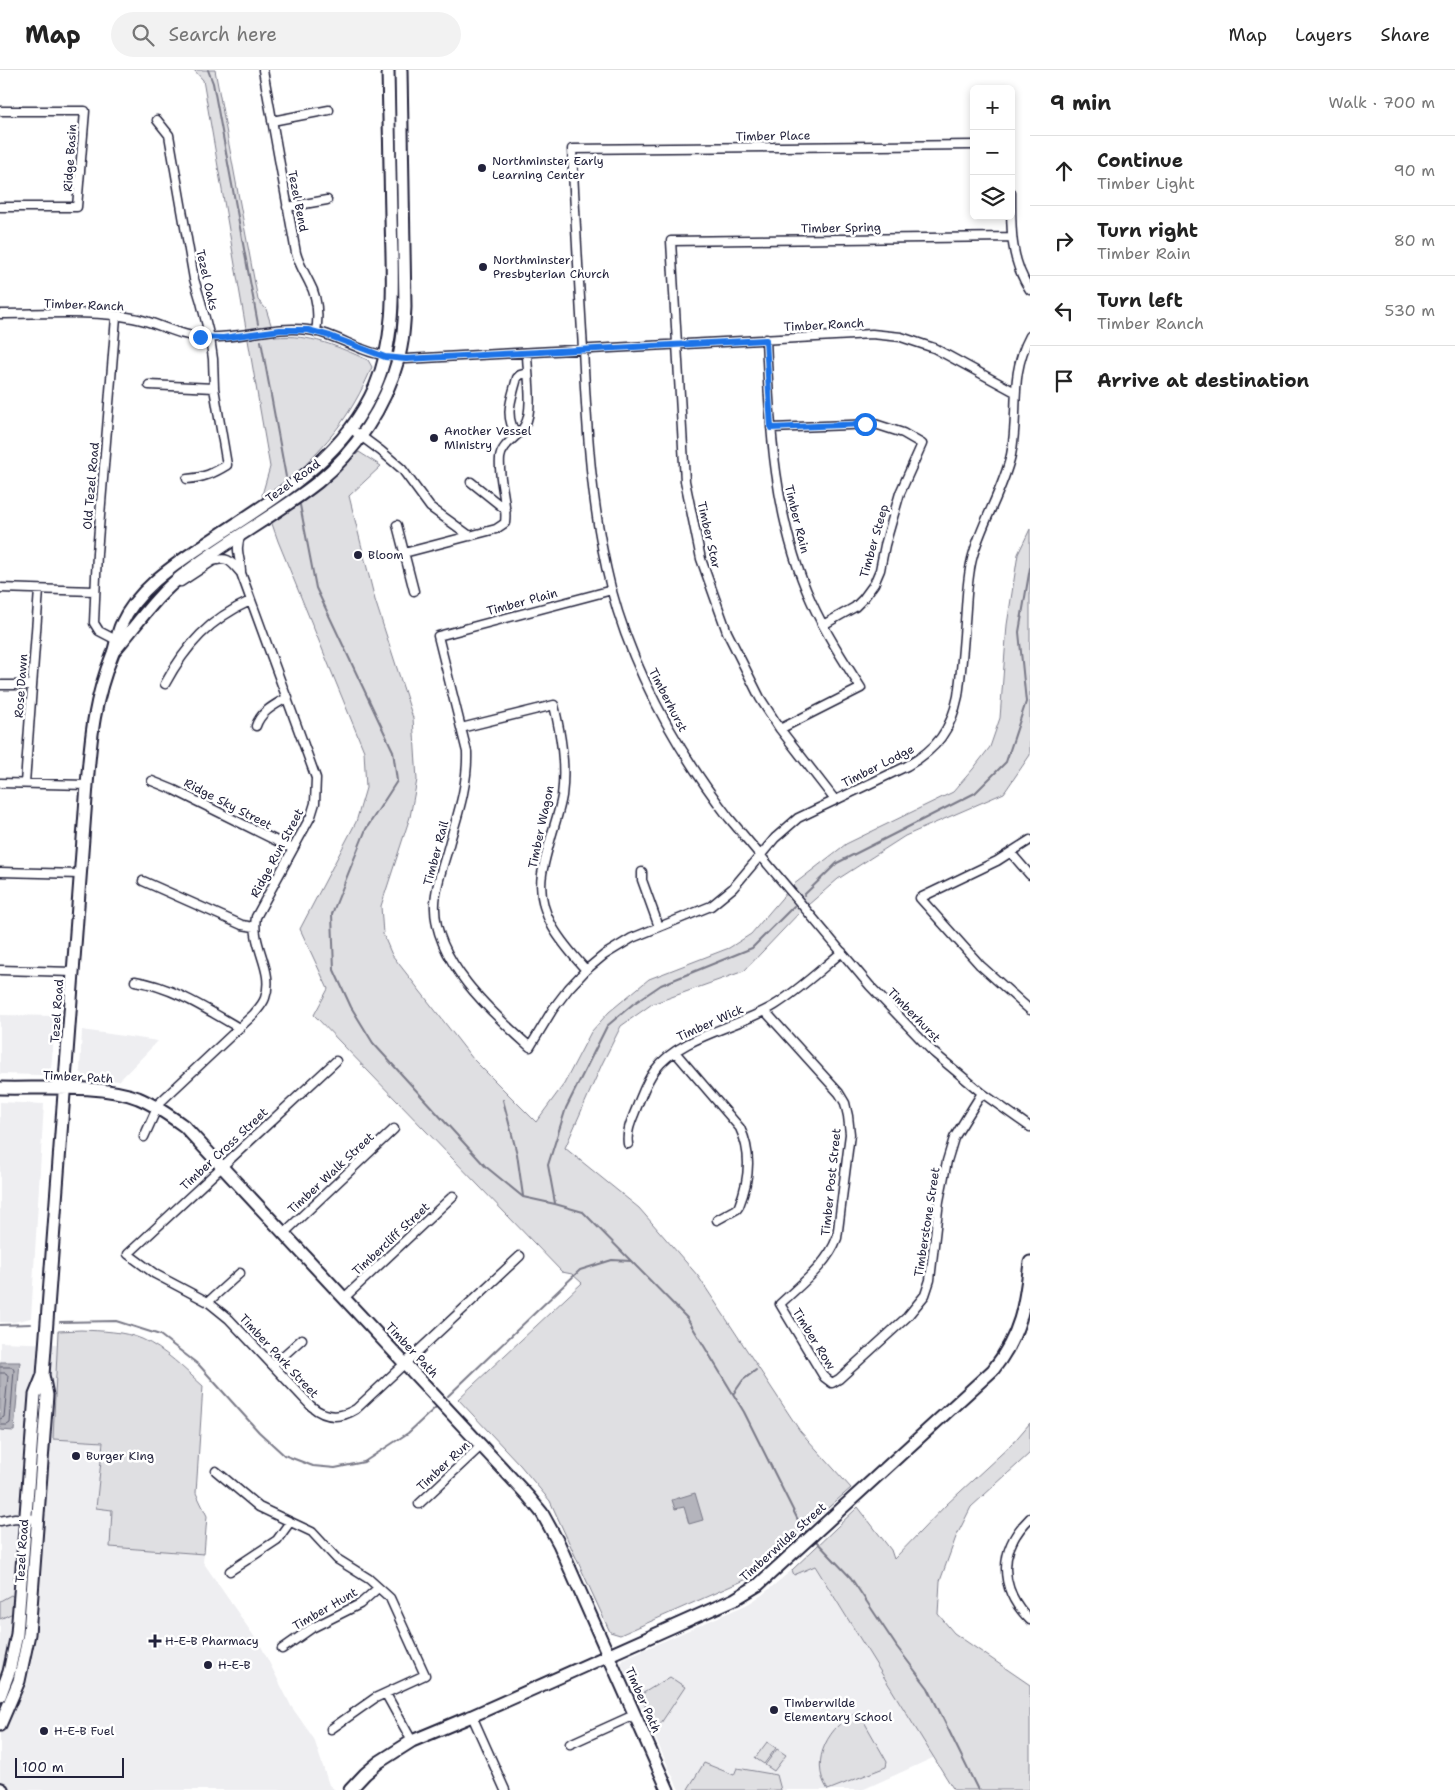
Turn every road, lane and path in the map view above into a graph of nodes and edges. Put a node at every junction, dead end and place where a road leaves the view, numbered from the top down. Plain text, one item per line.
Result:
1 (262, 70) edge
2 (388, 70) edge
3 (401, 70) edge
4 (329, 110) dead end
5 (0, 111) edge
6 (157, 120) dead end
7 (272, 121) junction
8 (970, 145) edge
9 (572, 149) joint
10 (327, 200) dead end
11 (0, 207) edge
12 (287, 207) junction
13 (1012, 220) edge
14 (1012, 237) junction
15 (671, 241) joint
16 (1030, 290) edge
17 (0, 314) edge
18 (116, 317) junction
19 (316, 332) junction
20 (1030, 336) edge
21 (210, 338) junction
22 (766, 340) junction
23 (677, 345) junction
24 (583, 350) junction
25 (526, 353) junction
26 (385, 357) junction
27 (398, 358) junction
28 (528, 373) junction
29 (150, 385) dead end
30 (214, 388) junction
31 (1014, 392) junction
32 (350, 428) junction
33 (771, 428) junction
34 (362, 435) junction
35 (517, 435) junction
36 (187, 479) dead end
37 (471, 482) dead end
38 (506, 510) junction
39 (398, 525) dead end
40 (241, 534) junction
41 (470, 536) junction
42 (404, 553) junction
43 (241, 573) junction
44 (0, 588) edge
45 (39, 590) junction
46 (612, 590) junction
47 (94, 591) junction
48 (414, 591) dead end
49 (161, 594) junction
50 (250, 601) junction
51 (823, 625) junction
52 (438, 636) joint
53 (119, 641) junction
54 (165, 684) dead end
55 (0, 685) edge
56 (32, 685) junction
57 (288, 697) junction
58 (256, 726) dead end
59 (461, 728) junction
60 (780, 729) junction
61 (152, 781) dead end
62 (0, 783) edge
63 (25, 783) junction
64 (87, 784) junction
65 (835, 800) junction
66 (1030, 840) edge
67 (293, 849) junction
68 (1011, 853) junction
69 (760, 855) junction
70 (0, 872) edge
71 (642, 872) dead end
72 (80, 874) junction
73 (1030, 874) edge
74 (144, 881) dead end
75 (659, 927) junction
76 (254, 928) junction
77 (842, 952) junction
78 (0, 970) edge
79 (586, 970) junction
80 (73, 972) junction
81 (135, 981) dead end
82 (1030, 1010) edge
83 (765, 1011) junction
84 (240, 1028) junction
85 (530, 1048) joint
86 (675, 1052) junction
87 (336, 1061) dead end
88 (0, 1088) edge
89 (65, 1089) junction
90 (982, 1093) junction
91 (156, 1107) junction
92 (1030, 1127) edge
93 (394, 1129) dead end
94 (144, 1137) dead end
95 (628, 1144) dead end
96 (222, 1167) junction
97 (453, 1196) dead end
98 (717, 1220) dead end
99 (284, 1233) junction
100 (128, 1254) joint
101 (520, 1256) dead end
102 (1030, 1262) edge
103 (240, 1273) dead end
104 (344, 1298) junction
105 (208, 1302) junction
106 (780, 1304) joint
107 (302, 1339) dead end
108 (405, 1364) junction
109 (273, 1365) junction
110 (832, 1382) joint
111 (482, 1445) junction
112 (216, 1471) dead end
113 (419, 1504) dead end
114 (1030, 1518) edge
115 (32, 1519) junction
116 (0, 1521) edge
117 (290, 1522) junction
118 (230, 1571) dead end
119 (378, 1588) junction
120 (1030, 1620) edge
121 (23, 1634) junction
122 (282, 1649) dead end
123 (608, 1656) junction
124 (386, 1694) junction
125 (0, 1696) edge
126 (634, 1715) junction
127 (472, 1716) junction
128 (0, 1725) edge
129 (331, 1729) dead end
130 (412, 1741) junction
131 (570, 1744) dead end
132 (350, 1790) edge
133 (505, 1790) edge
134 (668, 1790) edge

1 - 7 street, Tezel Bend
2 - 26 main road, Tezel Road
3 - 27 main road, Tezel Road
4 - 7 street
5 - 11 street, Ridge Basin
6 - 21 street, Tezel Oaks
7 - 12 street, Tezel Bend
8 - 9 street, Timber Place
9 - 24 street, Timberhurst
10 - 12 street
12 - 19 street, Tezel Bend
13 - 14 street
14 - 15 street, Timber Spring
14 - 16 street
15 - 23 street, Timber Star
17 - 18 street, Timber Ranch
18 - 21 street, Timber Ranch
18 - 47 street, Old Tezel Road
19 - 21 street, Timber Ranch
19 - 26 street, Timber Ranch
20 - 31 street, Timber Lodge
21 - 30 street, Tezel Oaks
22 - 23 street, Timber Ranch
22 - 31 street, Timber Ranch
22 - 33 street, Timber Rain
23 - 24 street, Timber Ranch
23 - 60 street, Timber Star
24 - 25 street, Timber Ranch
24 - 46 street, Timberhurst
25 - 27 street, Timber Ranch
25 - 28 street
26 - 27 street, Timber Ranch
26 - 32 main road, Tezel Road
27 - 34 main road, Tezel Road
28 - 35 street
28 - 35 street
29 - 30 street
30 - 36 street, Tezel Oaks
31 - 65 street, Timber Lodge
32 - 34 street
32 - 53 main road, Tezel Road
33 - 51 street, Timber Rain
33 - 51 street, Timber Steep
34 - 40 main road, Tezel Road
34 - 41 street
35 - 38 street
37 - 38 street
38 - 41 street
39 - 42 street
40 - 43 street, Ridge Run Street
40 - 49 main road, Tezel Road
41 - 42 street
42 - 48 street
43 - 49 street
43 - 50 street, Ridge Run Street
44 - 45 street
45 - 47 street
45 - 56 street, Rose Dawn
46 - 52 street, Timber Plain
46 - 69 street, Timberhurst
47 - 53 street, Old Tezel Road
49 - 53 main road, Tezel Road
50 - 54 street
50 - 57 street, Ridge Run Street
51 - 60 street, Timber Rain
52 - 59 street, Timber Rail
53 - 64 main road, Tezel Road
55 - 56 street
56 - 63 street, Rose Dawn
57 - 58 street
57 - 67 street, Ridge Run Street
59 - 79 street, Timber Wagon
59 - 85 street, Timber Rail
60 - 65 street, Timber Star
61 - 67 street, Ridge Sky Street
62 - 63 street
63 - 64 street
64 - 72 main road, Tezel Road
65 - 69 street, Timber Lodge
66 - 68 street
67 - 76 street, Ridge Run Street
68 - 73 street
68 - 82 street
69 - 75 street, Timber Lodge
69 - 77 street, Timberhurst
70 - 72 street
71 - 75 street
72 - 80 main road, Tezel Road
74 - 76 street
75 - 79 street, Timber Lodge
76 - 84 street
77 - 83 street, Timber Wick
77 - 90 street, Timberhurst
78 - 80 street
79 - 85 street, Timber Lodge
80 - 89 main road, Tezel Road
81 - 84 street
83 - 86 street, Timber Wick
83 - 106 street, Timber Post Street
84 - 91 street
86 - 95 street, Timber Wick
86 - 98 street
87 - 96 street, Timber Cross Street
88 - 89 main road, Timber Path
89 - 91 main road, Timber Path
89 - 115 main road, Tezel Road
90 - 92 street, Timberhurst
90 - 110 street, Timberstone Street
91 - 94 street
91 - 96 main road, Timber Path
93 - 99 street, Timber Walk Street
96 - 99 main road, Timber Path
96 - 100 street, Timber Cross Street
97 - 104 street, Timbercliff Street
99 - 104 main road, Timber Path
100 - 105 street, Timber Park Street
101 - 108 street, Timber Park Street
102 - 123 main road, Timberwilde Street
103 - 105 street
104 - 108 main road, Timber Path
105 - 109 street, Timber Park Street
106 - 110 street, Timber Row
107 - 109 street
108 - 109 street, Timber Park Street
108 - 111 main road, Timber Path
111 - 113 street, Timber Run
111 - 123 main road, Timber Path
112 - 117 street
114 - 120 street
115 - 116 street
115 - 121 main road, Tezel Road
117 - 118 street
117 - 119 street
119 - 122 street, Timber Hunt
119 - 124 street
121 - 125 main road, Tezel Road
121 - 128 main road, Tezel Road
123 - 126 main road, Timber Path
123 - 127 main road, Timberwilde Street
124 - 129 street
124 - 130 street
126 - 131 street
126 - 134 main road, Timber Path
127 - 130 main road, Timberwilde Street
127 - 133 street
130 - 132 main road, Timberwilde Street

